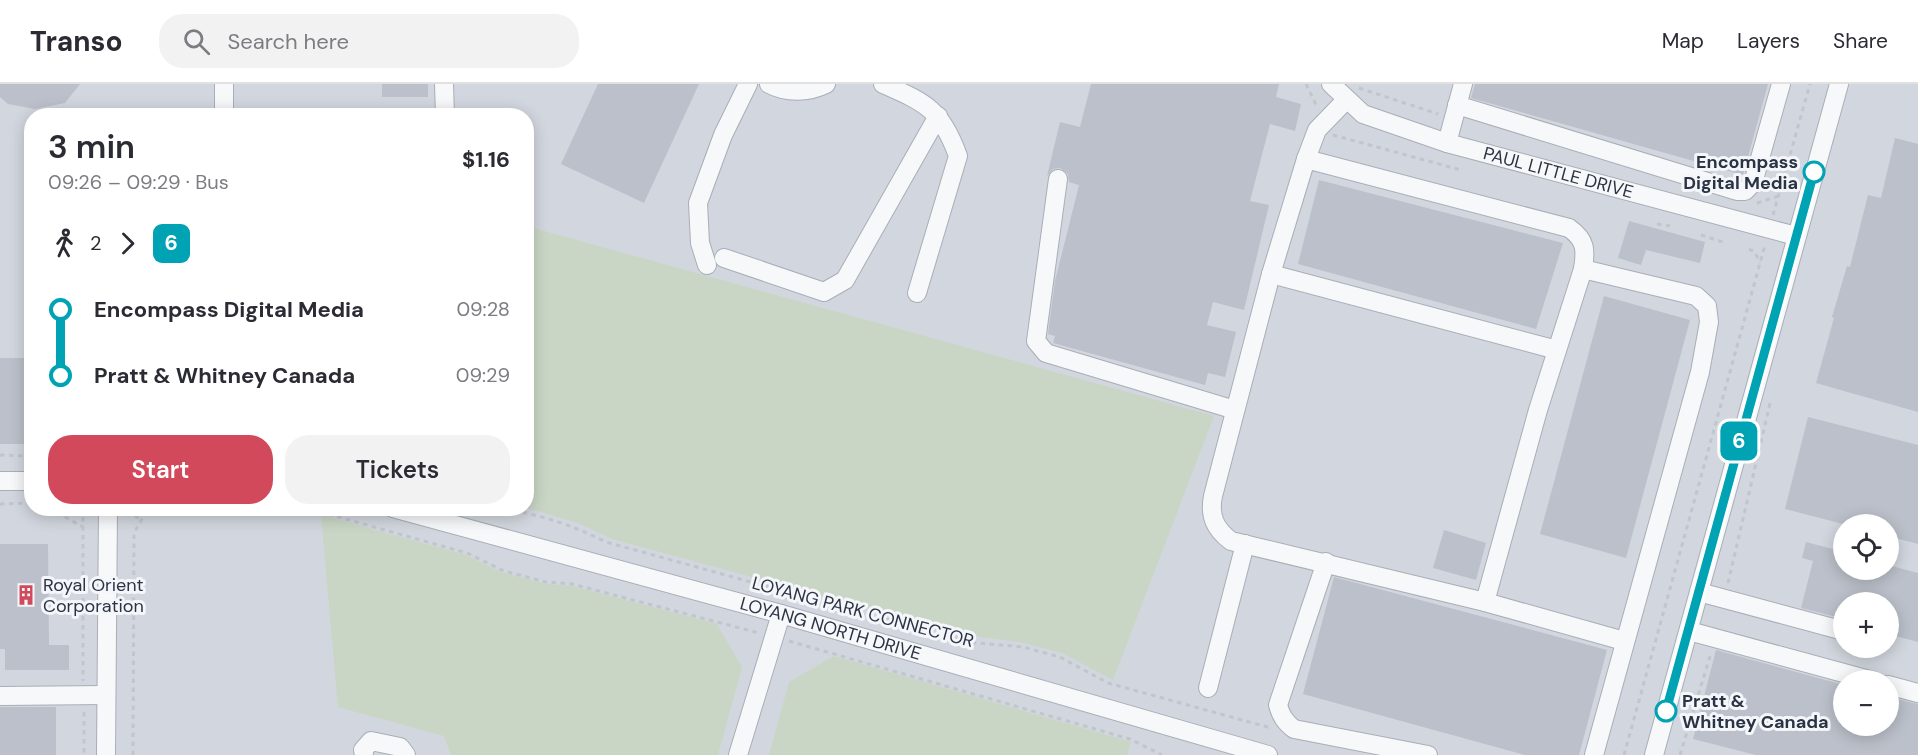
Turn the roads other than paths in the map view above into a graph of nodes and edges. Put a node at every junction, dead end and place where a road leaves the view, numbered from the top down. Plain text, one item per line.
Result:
1 (224, 84) edge
2 (444, 84) edge
3 (748, 84) edge
4 (769, 84) edge
5 (826, 84) edge
6 (882, 84) edge
7 (1331, 84) edge
8 (1463, 84) edge
9 (1781, 84) edge
10 (1839, 84) edge
11 (1346, 100) junction
12 (1457, 105) junction
13 (224, 108) edge
14 (445, 108) edge
15 (938, 117) junction
16 (1447, 143) junction
17 (1306, 159) junction
18 (1058, 179) dead end
19 (1796, 236) junction
20 (724, 258) dead end
21 (707, 265) dead end
22 (1583, 269) junction
23 (1271, 274) junction
24 (917, 293) dead end
25 (1557, 350) junction
26 (1235, 410) junction
27 (0, 481) edge
28 (24, 481) edge
29 (108, 516) edge
30 (422, 516) edge
31 (1245, 544) junction
32 (1326, 562) junction
33 (1699, 592) junction
34 (1485, 602) junction
35 (781, 614) junction
36 (1833, 628) edge
37 (1689, 631) junction
38 (1624, 641) junction
39 (1833, 670) edge
40 (1208, 688) dead end
41 (1899, 688) edge
42 (1918, 693) edge
43 (106, 695) junction
44 (0, 696) edge
45 (106, 755) edge
46 (364, 755) edge
47 (406, 755) edge
48 (738, 755) edge
49 (1268, 755) edge
50 (1428, 755) edge
51 (1594, 755) edge
52 (1654, 755) edge

1 - 13 street
2 - 14 street
3 - 21 street
4 - 5 street
6 - 15 street
7 - 11 street, PAUL LITTLE DRIVE
8 - 12 street
9 - 12 street
10 - 19 street
11 - 16 street, PAUL LITTLE DRIVE
11 - 17 street
12 - 16 street
15 - 20 street
15 - 24 street
16 - 19 street, PAUL LITTLE DRIVE
17 - 22 street
17 - 23 street
18 - 26 street
19 - 33 street
22 - 25 street
22 - 38 street
23 - 25 street
23 - 26 street
25 - 34 street
26 - 31 street
27 - 28 street
29 - 43 street
30 - 35 street, LOYANG NORTH DRIVE
31 - 32 street
31 - 40 street
32 - 34 street
32 - 50 street
33 - 36 street
33 - 37 street
34 - 38 street
35 - 48 street
35 - 49 street, LOYANG NORTH DRIVE
37 - 39 street
37 - 52 street
38 - 51 street
41 - 42 street
43 - 44 street
43 - 45 street
46 - 47 street

